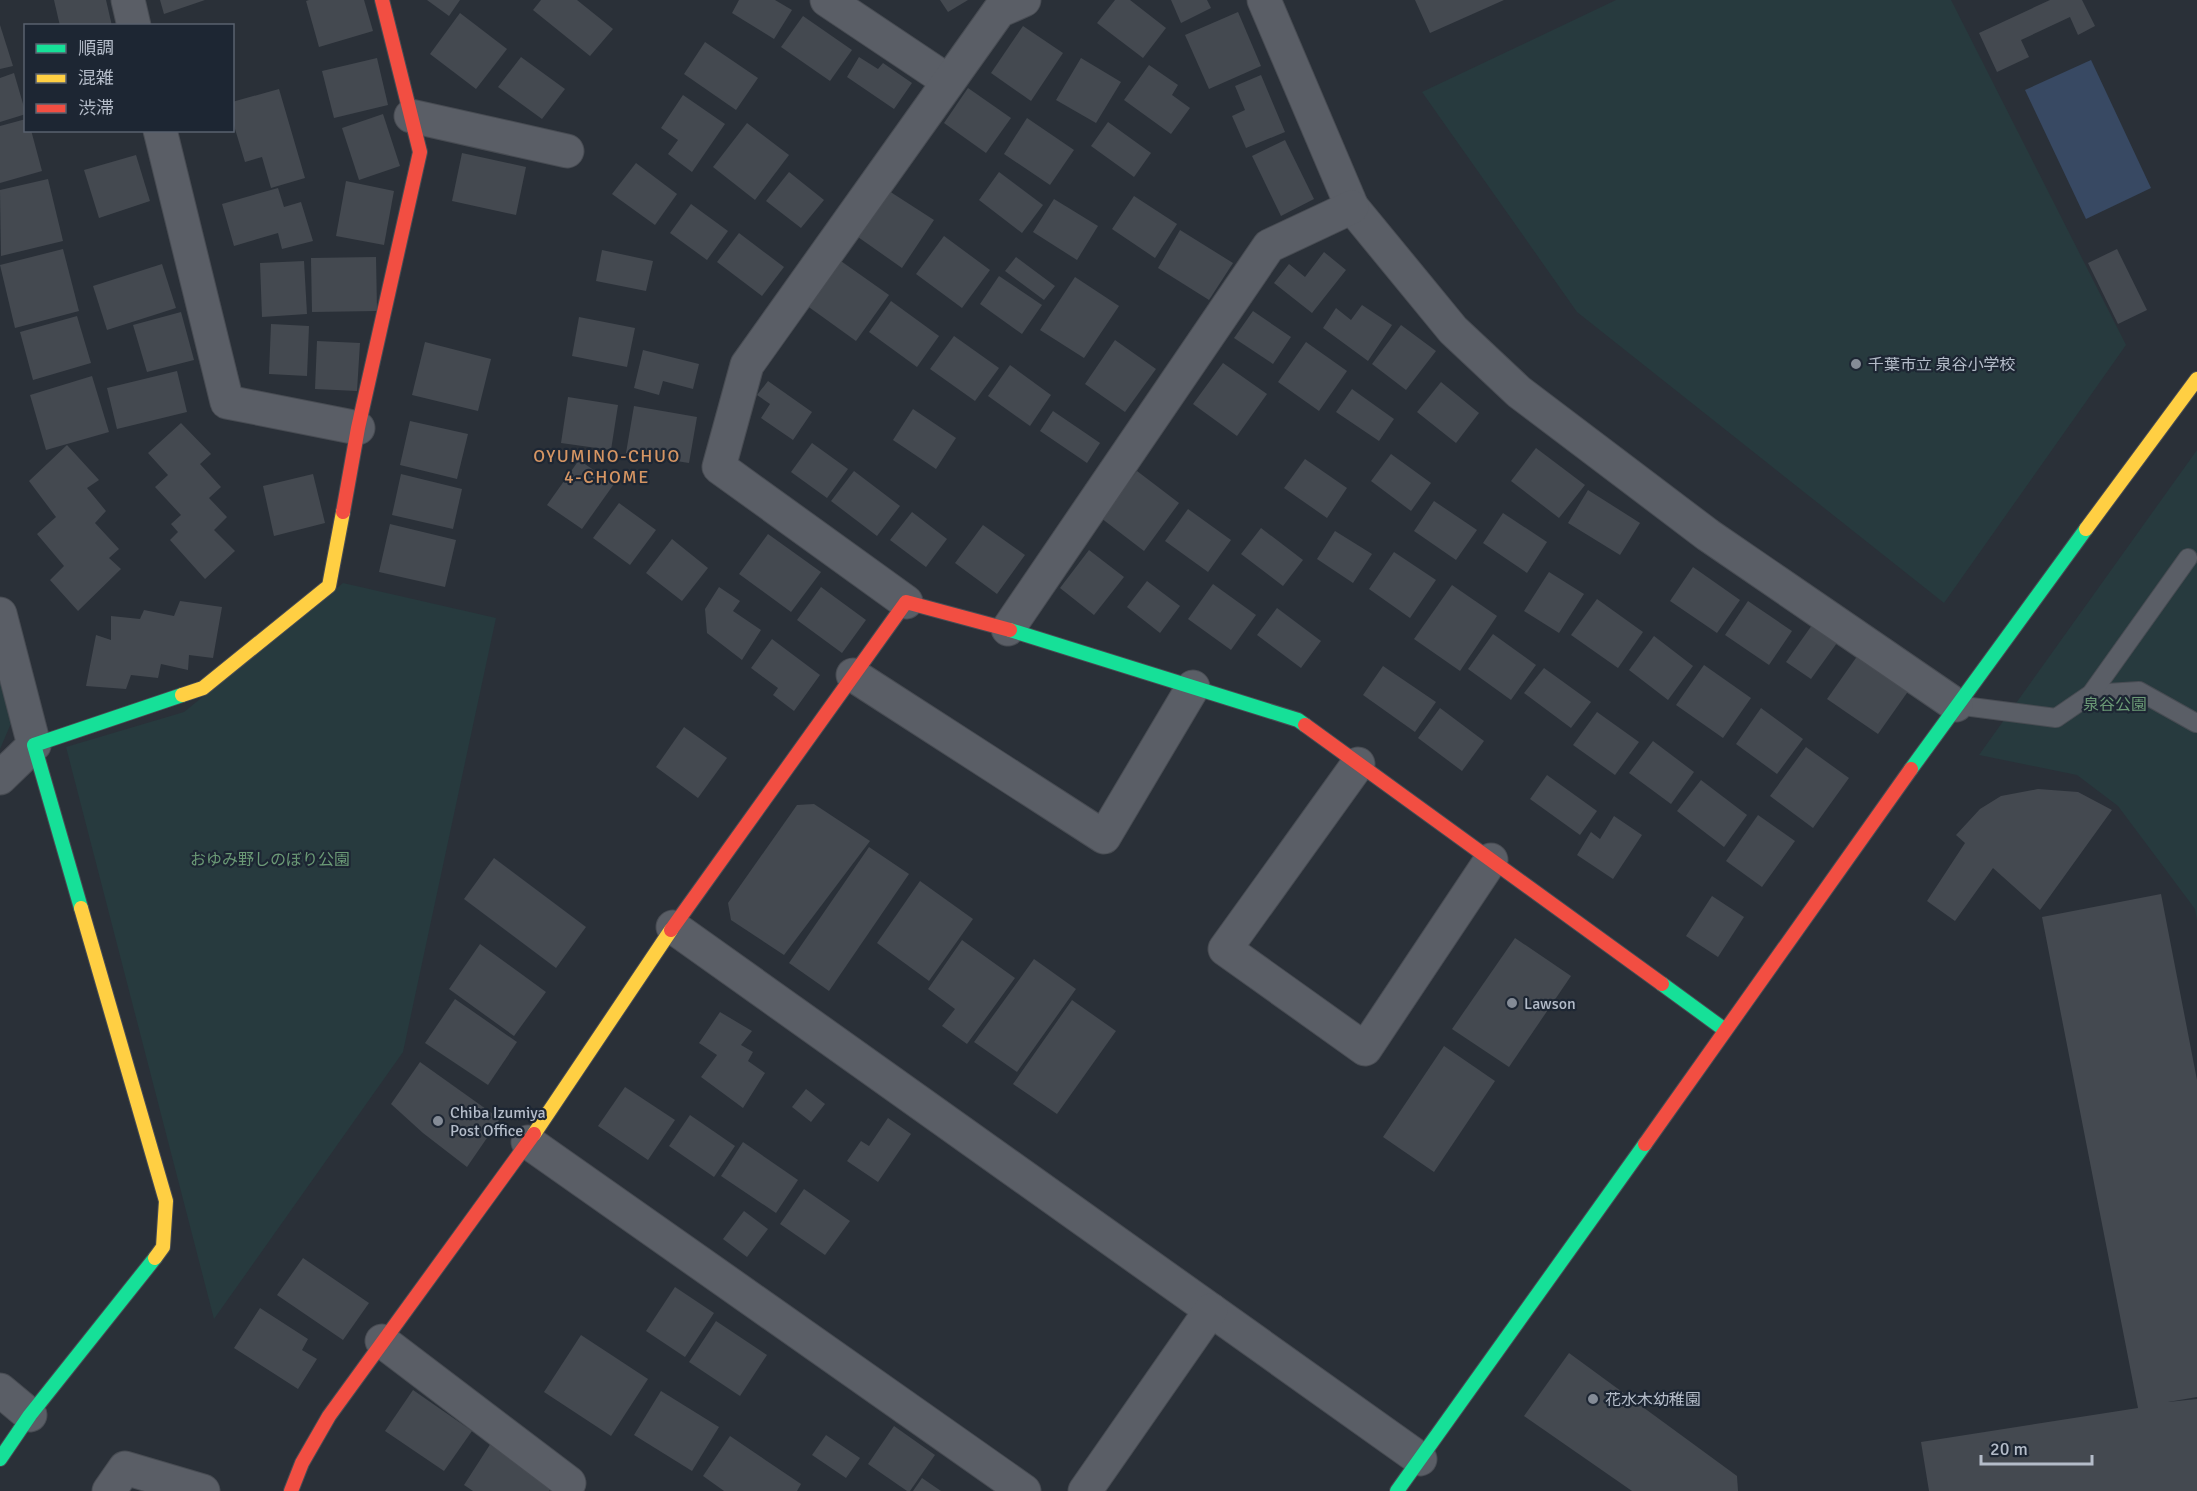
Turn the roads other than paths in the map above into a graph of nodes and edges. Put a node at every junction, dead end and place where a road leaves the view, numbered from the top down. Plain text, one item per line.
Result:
1 (128, 0) edge
2 (382, 0) edge
3 (827, 0) edge
4 (1024, 0) edge
5 (1264, 0) edge
6 (134, 24) edge
7 (948, 81) junction
8 (411, 116) junction
9 (160, 132) edge
10 (567, 151) dead end
11 (1352, 207) junction
12 (2197, 379) edge
13 (358, 428) junction
14 (2188, 558) dead end
15 (906, 602) junction
16 (0, 614) edge
17 (1008, 629) junction
18 (853, 675) junction
19 (1193, 687) junction
20 (2091, 694) junction
21 (1956, 705) junction
22 (2197, 722) edge
23 (34, 746) junction
24 (1358, 764) junction
25 (0, 778) edge
26 (1491, 860) junction
27 (673, 927) junction
28 (1725, 1030) junction
29 (528, 1142) junction
30 (1211, 1310) junction
31 (382, 1341) junction
32 (0, 1390) edge
33 (30, 1415) junction
34 (0, 1459) edge
35 (1420, 1459) junction
36 (572, 1488) edge
37 (109, 1491) edge
38 (203, 1491) edge
39 (291, 1491) edge
40 (1024, 1491) edge
41 (1085, 1491) edge
42 (1397, 1491) edge

1 - 6 street
2 - 8 street
3 - 7 street
4 - 7 street
5 - 11 street
7 - 15 street
8 - 10 street
8 - 13 street
9 - 13 street
11 - 17 street
11 - 21 street
12 - 21 street
13 - 23 street
14 - 20 lane
15 - 17 street
15 - 18 street
16 - 23 street
17 - 19 street
18 - 19 street
18 - 27 street
19 - 24 street
20 - 21 lane
20 - 22 lane
21 - 28 street
23 - 25 street
23 - 33 street
24 - 26 street
24 - 26 street
26 - 28 street
27 - 29 street
27 - 30 street
28 - 35 street
29 - 31 street
29 - 40 street
30 - 35 street
30 - 41 street
31 - 36 street
31 - 39 street
32 - 33 street
33 - 34 street
35 - 42 street
37 - 38 street

